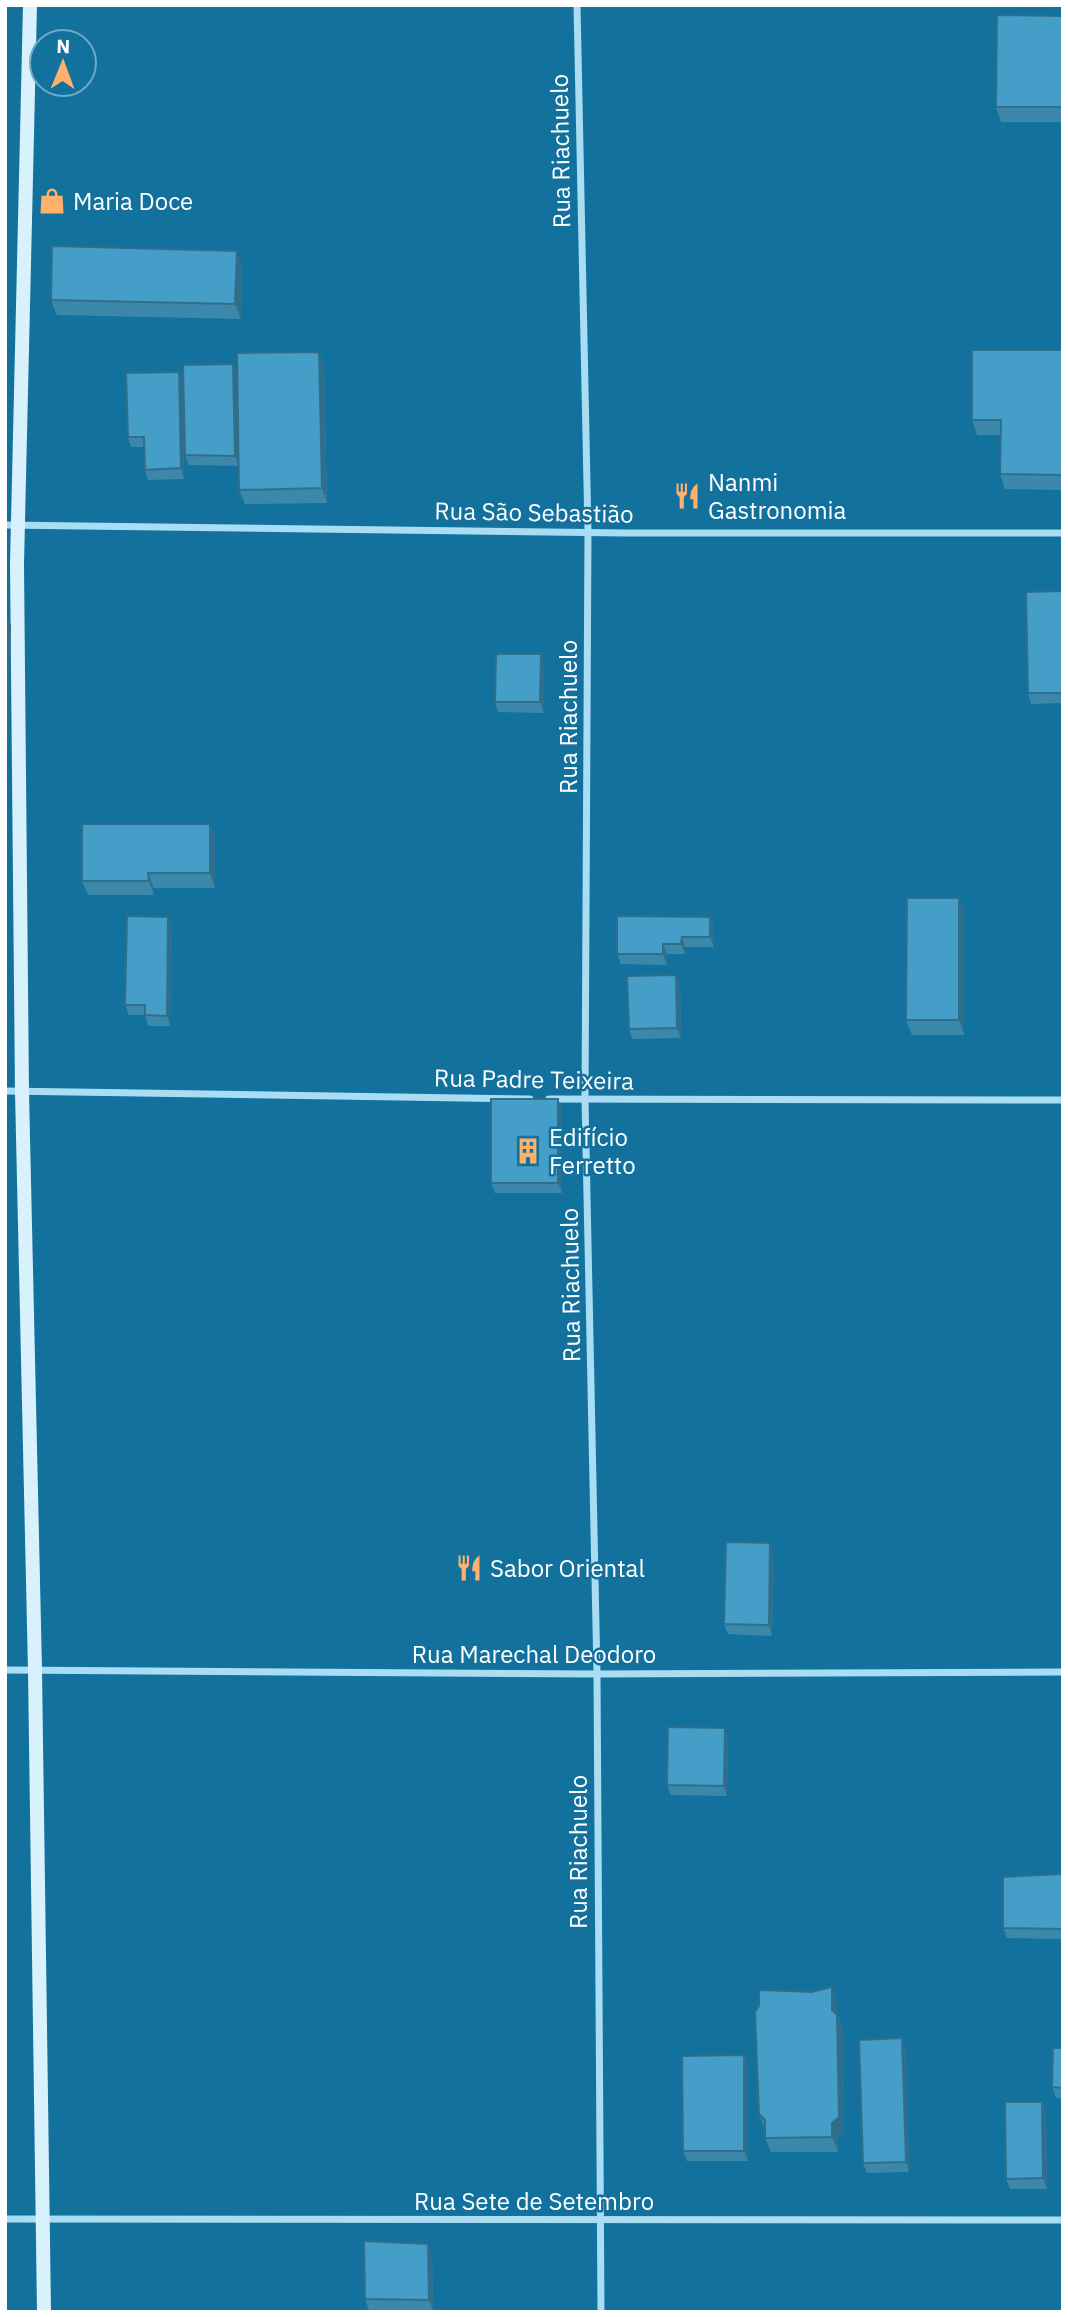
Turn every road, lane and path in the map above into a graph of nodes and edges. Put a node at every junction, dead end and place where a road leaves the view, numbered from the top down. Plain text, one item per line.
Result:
1 (30, 5) edge
2 (577, 5) edge
3 (12, 525) edge
4 (588, 532) junction
5 (1063, 533) edge
6 (5, 1091) edge
7 (22, 1092) junction
8 (585, 1100) junction
9 (1063, 1100) edge
10 (5, 1670) edge
11 (35, 1670) junction
12 (1063, 1672) edge
13 (597, 1674) junction
14 (5, 2219) edge
15 (44, 2220) junction
16 (600, 2221) junction
17 (1063, 2221) edge
18 (44, 2312) edge
19 (601, 2312) edge

1 - 3 street
2 - 4 street, Rua Riachuelo
3 - 4 street, Rua São Sebastião
3 - 7 street
4 - 5 street, Rua São Sebastião
4 - 8 street, Rua Riachuelo
6 - 7 street, Rua Padre Teixeira
7 - 8 street, Rua Padre Teixeira
7 - 11 street
8 - 9 street, Rua Padre Teixeira
8 - 13 street, Rua Riachuelo
10 - 11 street, Rua Marechal Deodoro
11 - 13 street, Rua Marechal Deodoro
11 - 15 street
12 - 13 street, Rua Marechal Deodoro
13 - 16 street, Rua Riachuelo
14 - 15 street, Rua Sete de Setembro
15 - 16 street, Rua Sete de Setembro
15 - 18 street
16 - 17 street, Rua Sete de Setembro
16 - 19 street, Rua Riachuelo

